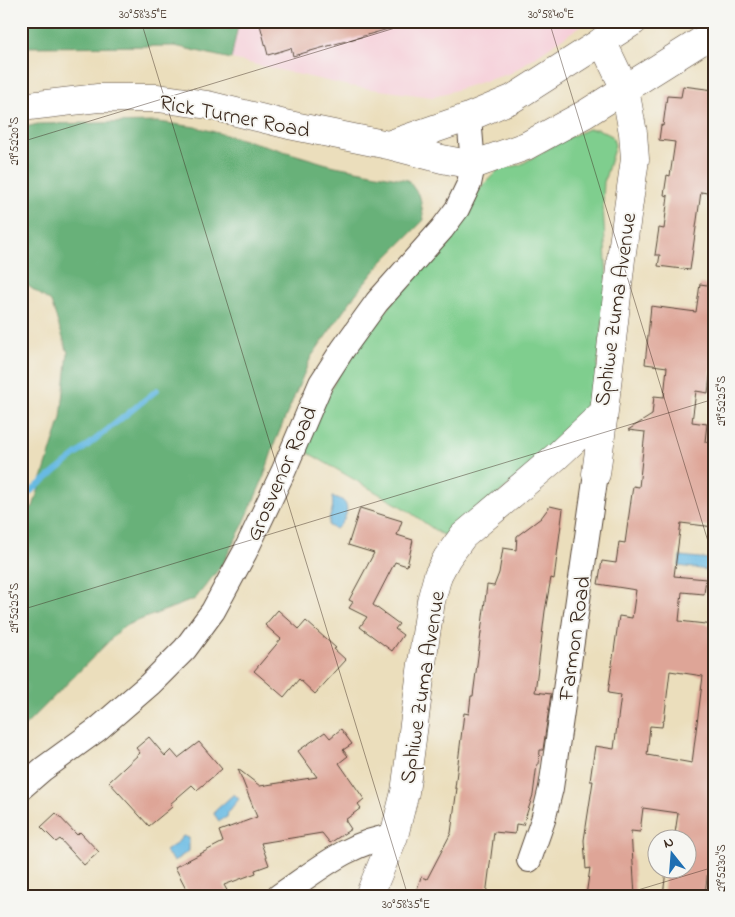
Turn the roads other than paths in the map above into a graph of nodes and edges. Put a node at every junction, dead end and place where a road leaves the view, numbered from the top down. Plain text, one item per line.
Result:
1 (634, 21) edge
2 (714, 33) edge
3 (602, 41) junction
4 (625, 88) junction
5 (21, 107) edge
6 (469, 117) junction
7 (388, 144) junction
8 (473, 165) junction
9 (604, 412) junction
10 (558, 456) junction
11 (596, 474) junction
12 (21, 788) edge
13 (394, 836) junction
14 (529, 860) dead end
15 (278, 896) edge
16 (369, 896) edge

1 - 3 street, Rick Turner Road
2 - 4 street, Rick Turner Road
3 - 4 street, Sphiwe Zuma Avenue
3 - 6 street, Rick Turner Road
4 - 8 street, Rick Turner Road
4 - 9 street, Sphiwe Zuma Avenue
5 - 7 street, Rick Turner Road
6 - 7 street, Rick Turner Road
6 - 8 street, Grosvenor Road
7 - 8 street, Rick Turner Road
8 - 12 street, Grosvenor Road
9 - 10 street, Sphiwe Zuma Avenue
9 - 11 street, Farmon Road
10 - 11 street
10 - 13 street, Sphiwe Zuma Avenue
11 - 14 street, Farmon Road
13 - 15 street
13 - 16 street, Sphiwe Zuma Avenue

